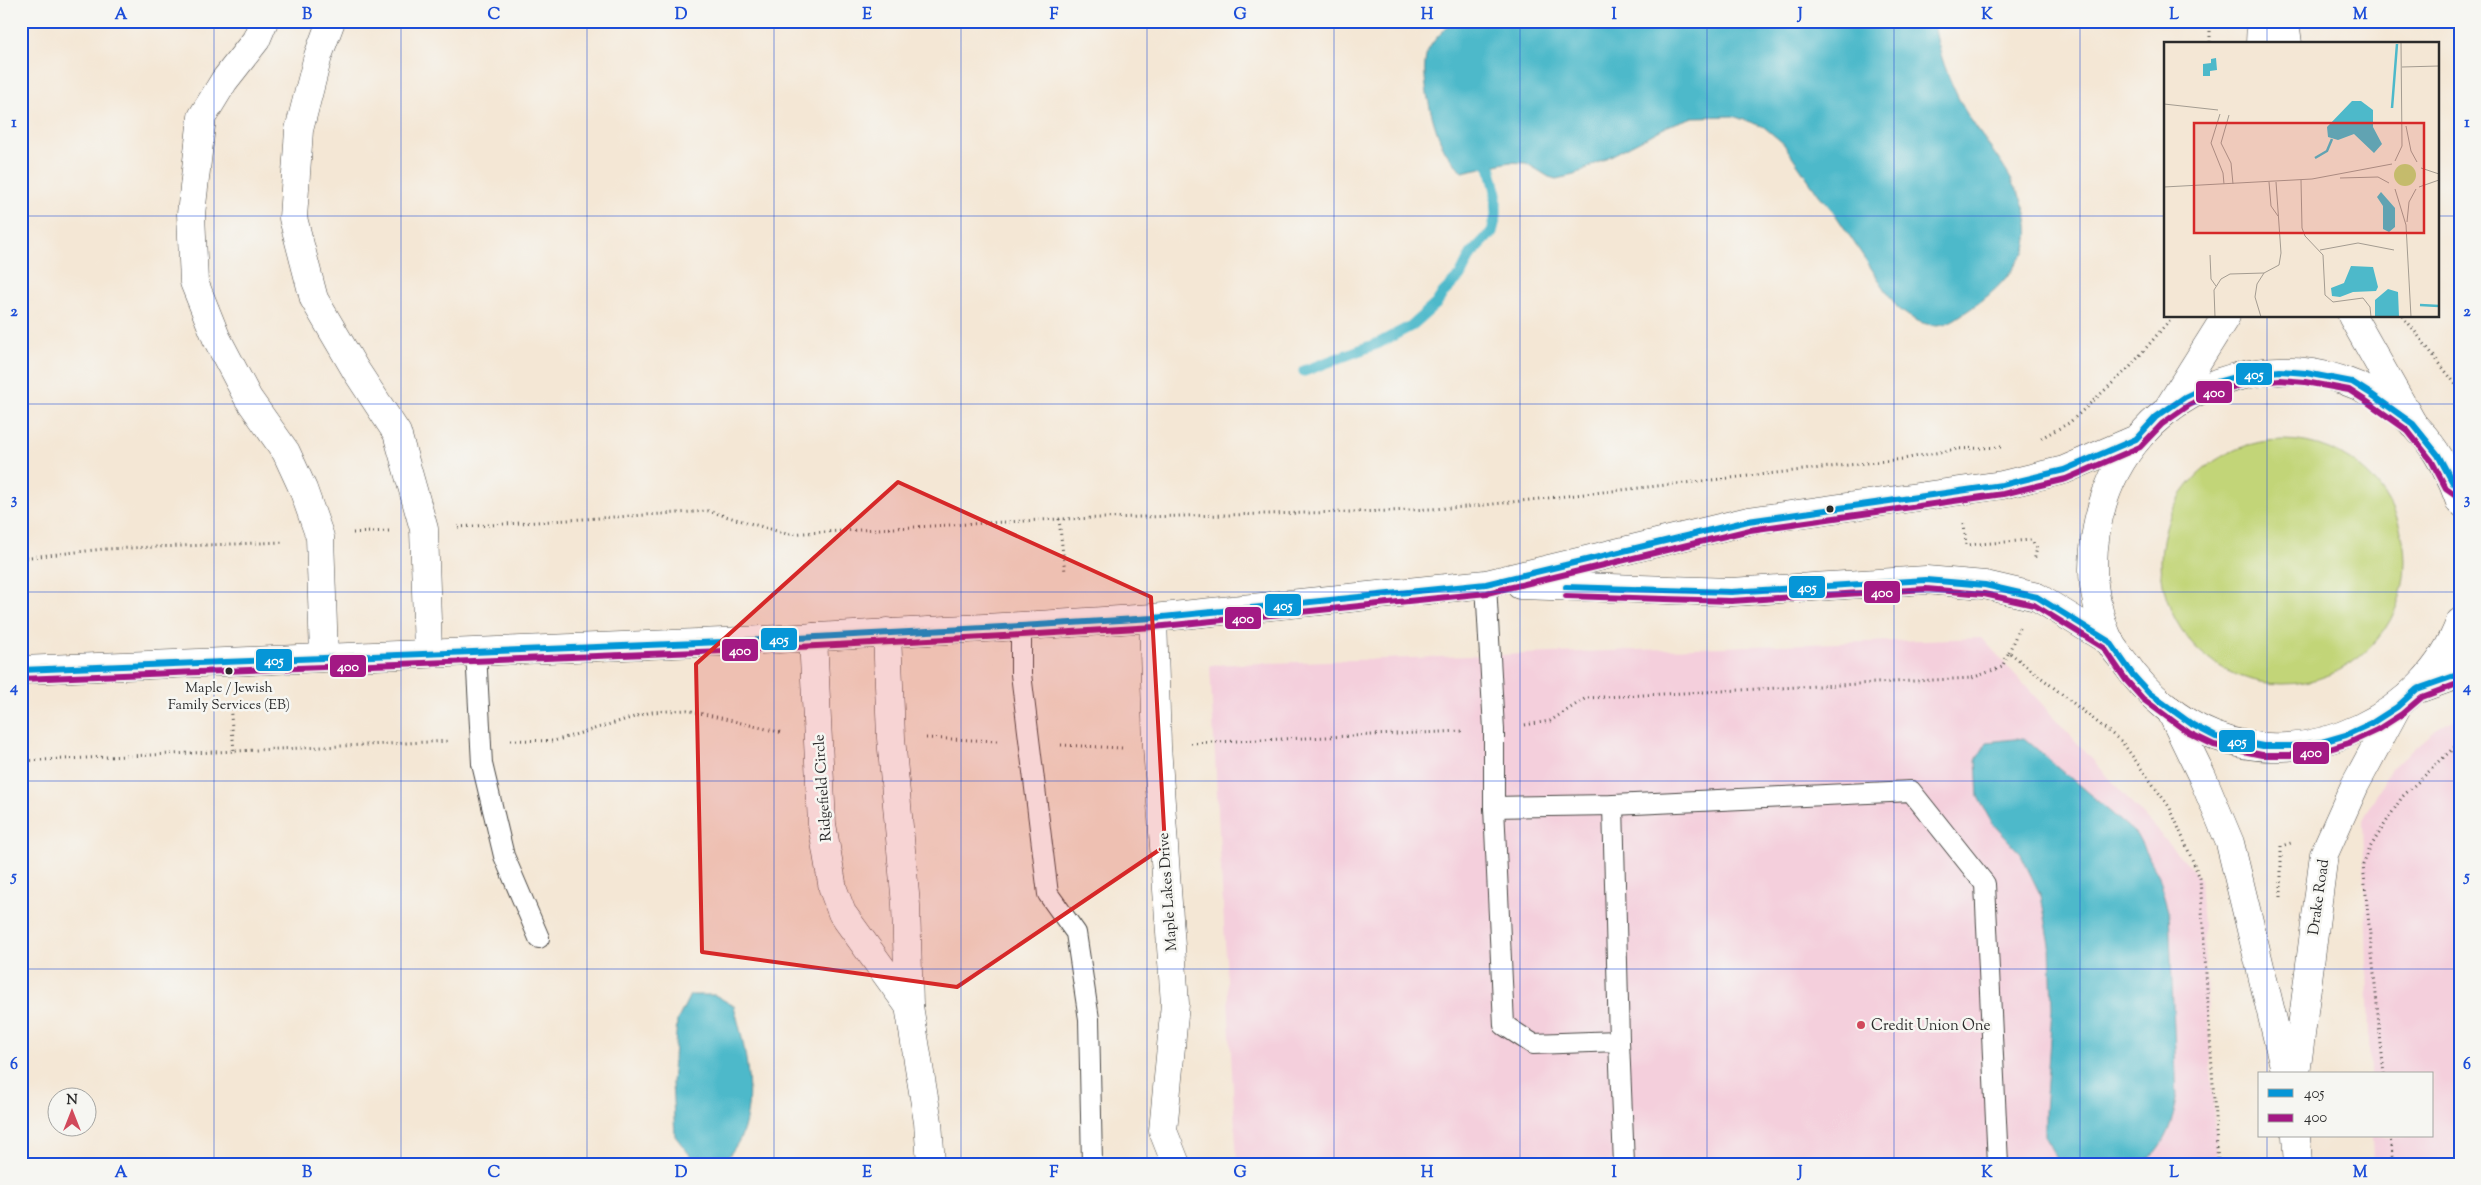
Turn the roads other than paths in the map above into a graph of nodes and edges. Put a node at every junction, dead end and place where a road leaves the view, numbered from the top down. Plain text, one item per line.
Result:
1 (264, 21) edge
2 (331, 21) edge
3 (2261, 21) edge
4 (2284, 21) edge
5 (2260, 42) edge
6 (2288, 42) edge
7 (2225, 318) edge
8 (2353, 318) edge
9 (2167, 410) junction
10 (2413, 424) junction
11 (2136, 439) junction
12 (2458, 491) edge
13 (1486, 584) junction
14 (1153, 618) junction
15 (2460, 622) edge
16 (1021, 626) junction
17 (888, 632) junction
18 (813, 637) junction
19 (2110, 642) junction
20 (428, 652) junction
21 (476, 652) junction
22 (324, 656) junction
23 (21, 670) edge
24 (2460, 674) edge
25 (2416, 689) junction
26 (2396, 707) junction
27 (2170, 710) junction
28 (1613, 804) junction
29 (1494, 806) junction
30 (539, 938) dead end
31 (909, 1006) junction
32 (1619, 1041) junction
33 (2286, 1072) edge
34 (2296, 1072) edge
35 (2296, 1138) edge
36 (931, 1164) edge
37 (1092, 1164) edge
38 (1176, 1164) edge
39 (1624, 1164) edge
40 (1998, 1164) edge
41 (2298, 1164) edge

1 - 22 street
2 - 20 street
3 - 5 street
4 - 6 street
7 - 9 street
8 - 10 street
9 - 10 street
9 - 11 street
10 - 12 street
11 - 13 street
11 - 19 street
13 - 14 street
13 - 19 street
13 - 29 lane
14 - 16 street
14 - 38 street, Maple Lakes Drive
15 - 25 street
16 - 17 street
16 - 37 lane
17 - 18 street
17 - 31 street, Ridgefield Circle
18 - 21 street
18 - 31 street, Ridgefield Circle
19 - 27 street
20 - 21 street
20 - 22 street
21 - 30 lane
22 - 23 street
24 - 25 street
25 - 26 street
26 - 27 street
26 - 34 street, Drake Road
27 - 33 street
28 - 29 lane
28 - 32 lane
28 - 40 lane
29 - 32 lane
31 - 36 street, Ridgefield Circle
32 - 39 lane
35 - 41 street

